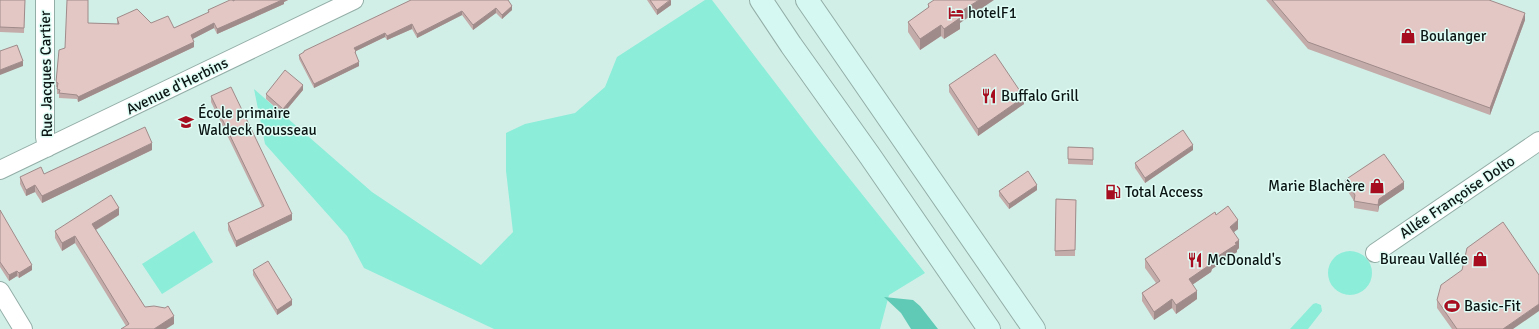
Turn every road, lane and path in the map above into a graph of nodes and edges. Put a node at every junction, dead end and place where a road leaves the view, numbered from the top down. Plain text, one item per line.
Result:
1 (45, 0) edge
2 (354, 0) edge
3 (761, 0) edge
4 (807, 0) edge
5 (1539, 141) edge
6 (47, 148) junction
7 (0, 170) edge
8 (1375, 253) dead end
9 (0, 291) edge
10 (23, 329) edge
11 (989, 329) edge
12 (1034, 329) edge

1 - 6 street, Rue Jacques Cartier
2 - 6 street, Avenue d'Herbins
3 - 11 main road
4 - 12 main road
5 - 8 street, Allée Françoise Dolto
6 - 7 street, Avenue d'Herbins
9 - 10 street

